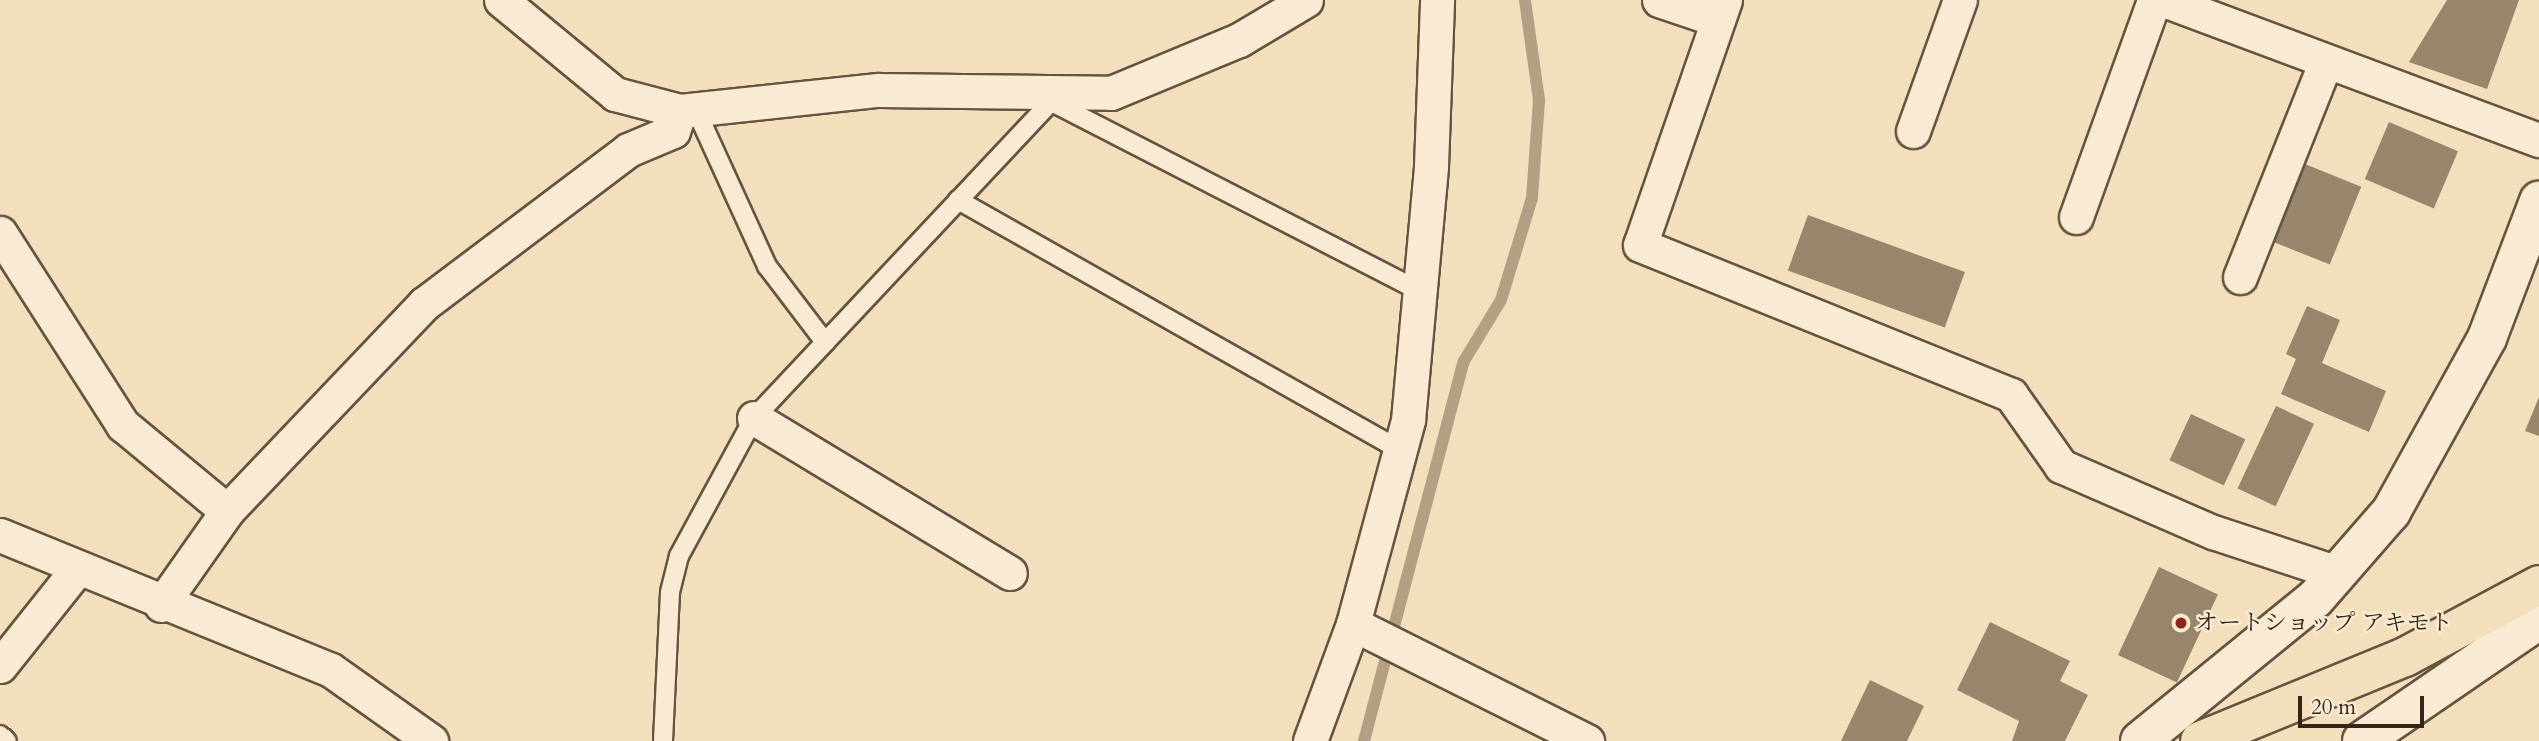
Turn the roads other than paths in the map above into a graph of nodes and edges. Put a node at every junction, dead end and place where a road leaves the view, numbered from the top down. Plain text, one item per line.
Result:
1 (501, 0) edge
2 (1306, 0) edge
3 (1437, 0) edge
4 (1659, 0) edge
5 (1960, 0) edge
6 (2154, 0) edge
7 (2164, 0) edge
8 (1722, 10) edge
9 (2326, 61) junction
10 (1042, 97) junction
11 (688, 109) junction
12 (1913, 131) dead end
13 (2539, 140) edge
14 (958, 200) junction
15 (2539, 201) edge
16 (2076, 217) dead end
17 (0, 233) edge
18 (2240, 277) dead end
19 (1420, 291) junction
20 (825, 342) junction
21 (754, 418) junction
22 (1400, 450) junction
23 (228, 511) junction
24 (0, 535) edge
25 (78, 568) junction
26 (1010, 573) dead end
27 (2338, 573) junction
28 (2539, 585) edge
29 (161, 605) junction
30 (2539, 620) edge
31 (1353, 624) junction
32 (0, 666) edge
33 (0, 735) edge
34 (7, 741) edge
35 (430, 741) edge
36 (663, 741) edge
37 (1310, 741) edge
38 (1587, 741) edge
39 (2140, 741) edge
40 (2200, 741) edge
41 (2362, 741) edge

1 - 11 street
2 - 10 street
3 - 19 street
4 - 8 street
5 - 12 street
6 - 16 street
7 - 9 street
8 - 27 street
9 - 13 street
9 - 18 street
10 - 11 street
10 - 14 lane
10 - 19 lane
11 - 20 lane
11 - 23 street
14 - 20 lane
14 - 22 lane
15 - 27 street
17 - 23 street
19 - 22 street
20 - 21 lane
21 - 26 street
21 - 36 lane
22 - 31 street
23 - 29 street
24 - 25 street
25 - 29 street
25 - 32 street
27 - 39 street
28 - 40 highway
29 - 35 street
30 - 41 street
31 - 37 street
31 - 38 street
33 - 34 lane

